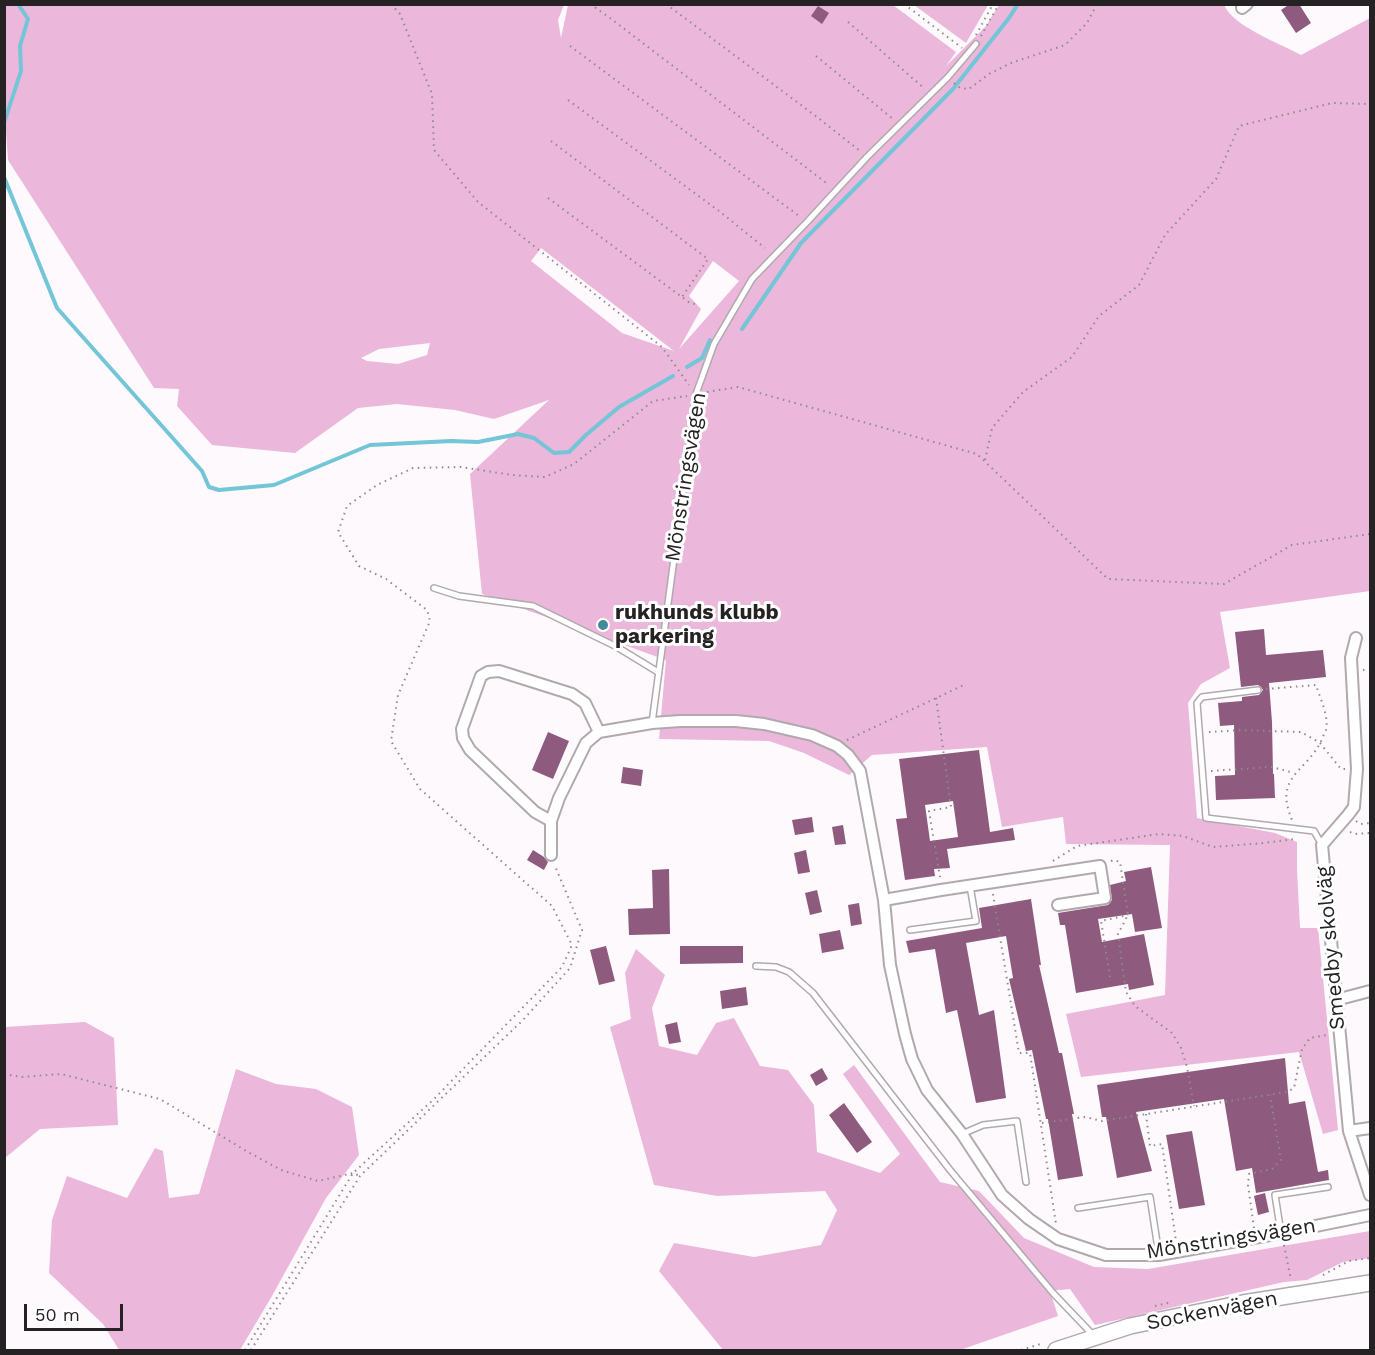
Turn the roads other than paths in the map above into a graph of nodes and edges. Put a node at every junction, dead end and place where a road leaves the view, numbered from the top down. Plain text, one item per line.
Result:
1 (976, 44) road end
2 (434, 588) dead end
3 (1356, 638) dead end
4 (658, 672) junction
5 (1258, 690) road end
6 (652, 723) junction
7 (599, 732) junction
8 (551, 821) junction
9 (1322, 845) junction
10 (551, 855) road end
11 (970, 886) junction
12 (884, 900) junction
13 (1058, 905) dead end
14 (910, 930) dead end
15 (756, 966) dead end
16 (1371, 991) edge
17 (1336, 1000) junction
18 (1371, 1128) edge
19 (1349, 1131) junction
20 (962, 1134) junction
21 (1026, 1182) dead end
22 (1328, 1187) dead end
23 (1371, 1195) edge
24 (1078, 1208) dead end
25 (1371, 1215) edge
26 (1281, 1233) junction
27 (1160, 1255) junction
28 (1371, 1283) edge
29 (1095, 1338) junction
30 (1056, 1350) edge

1 - 4 lane, Mönstringsvägen
2 - 4 lane
3 - 9 street, Smedby skolväg
4 - 6 lane, Mönstringsvägen
5 - 9 lane
6 - 7 street, Mönstringsvägen
6 - 12 street, Mönstringsvägen
7 - 8 street
7 - 8 street
8 - 10 street
9 - 17 street, Smedby skolväg
11 - 12 street
11 - 13 street
11 - 14 lane
12 - 20 street, Mönstringsvägen
15 - 29 lane
16 - 17 street
17 - 19 street, Smedby skolväg
18 - 19 street
19 - 23 street, Smedby skolväg
20 - 21 lane
20 - 27 street, Mönstringsvägen
22 - 26 lane
24 - 27 lane
25 - 26 street, Mönstringsvägen
26 - 27 street, Mönstringsvägen
28 - 29 street, Sockenvägen
29 - 30 street, Sockenvägen

